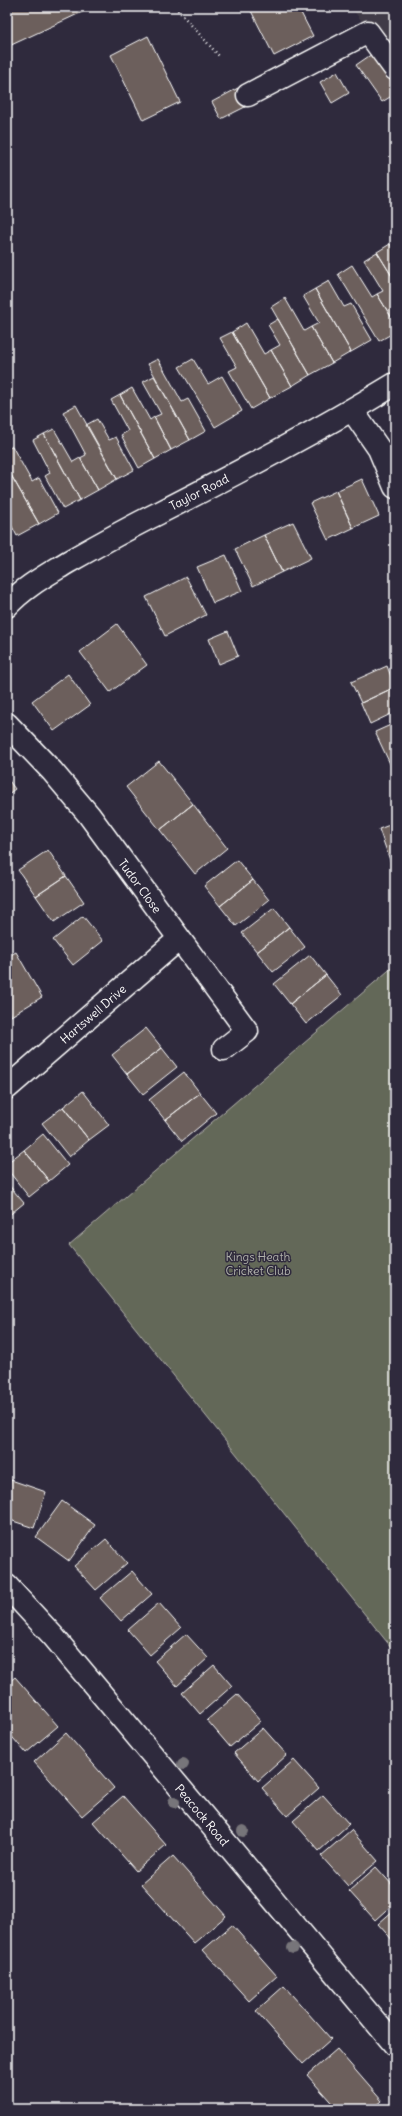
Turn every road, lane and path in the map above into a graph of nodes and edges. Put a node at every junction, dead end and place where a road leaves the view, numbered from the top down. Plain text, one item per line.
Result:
1 (175, 7) edge
2 (220, 57) dead end
3 (395, 69) edge
4 (248, 95) dead end
5 (395, 384) edge
6 (352, 410) junction
7 (395, 487) edge
8 (10, 598) edge
9 (7, 724) edge
10 (179, 939) junction
11 (224, 1049) dead end
12 (7, 1088) edge
13 (7, 1586) edge
14 (395, 2045) edge

1 - 2 path
3 - 4 street
5 - 6 street, Taylor Road
6 - 7 street
6 - 8 street, Taylor Road
9 - 10 street, Tudor Close
10 - 11 street, Tudor Close
10 - 12 street, Hartswell Drive
13 - 14 street, Peacock Road

